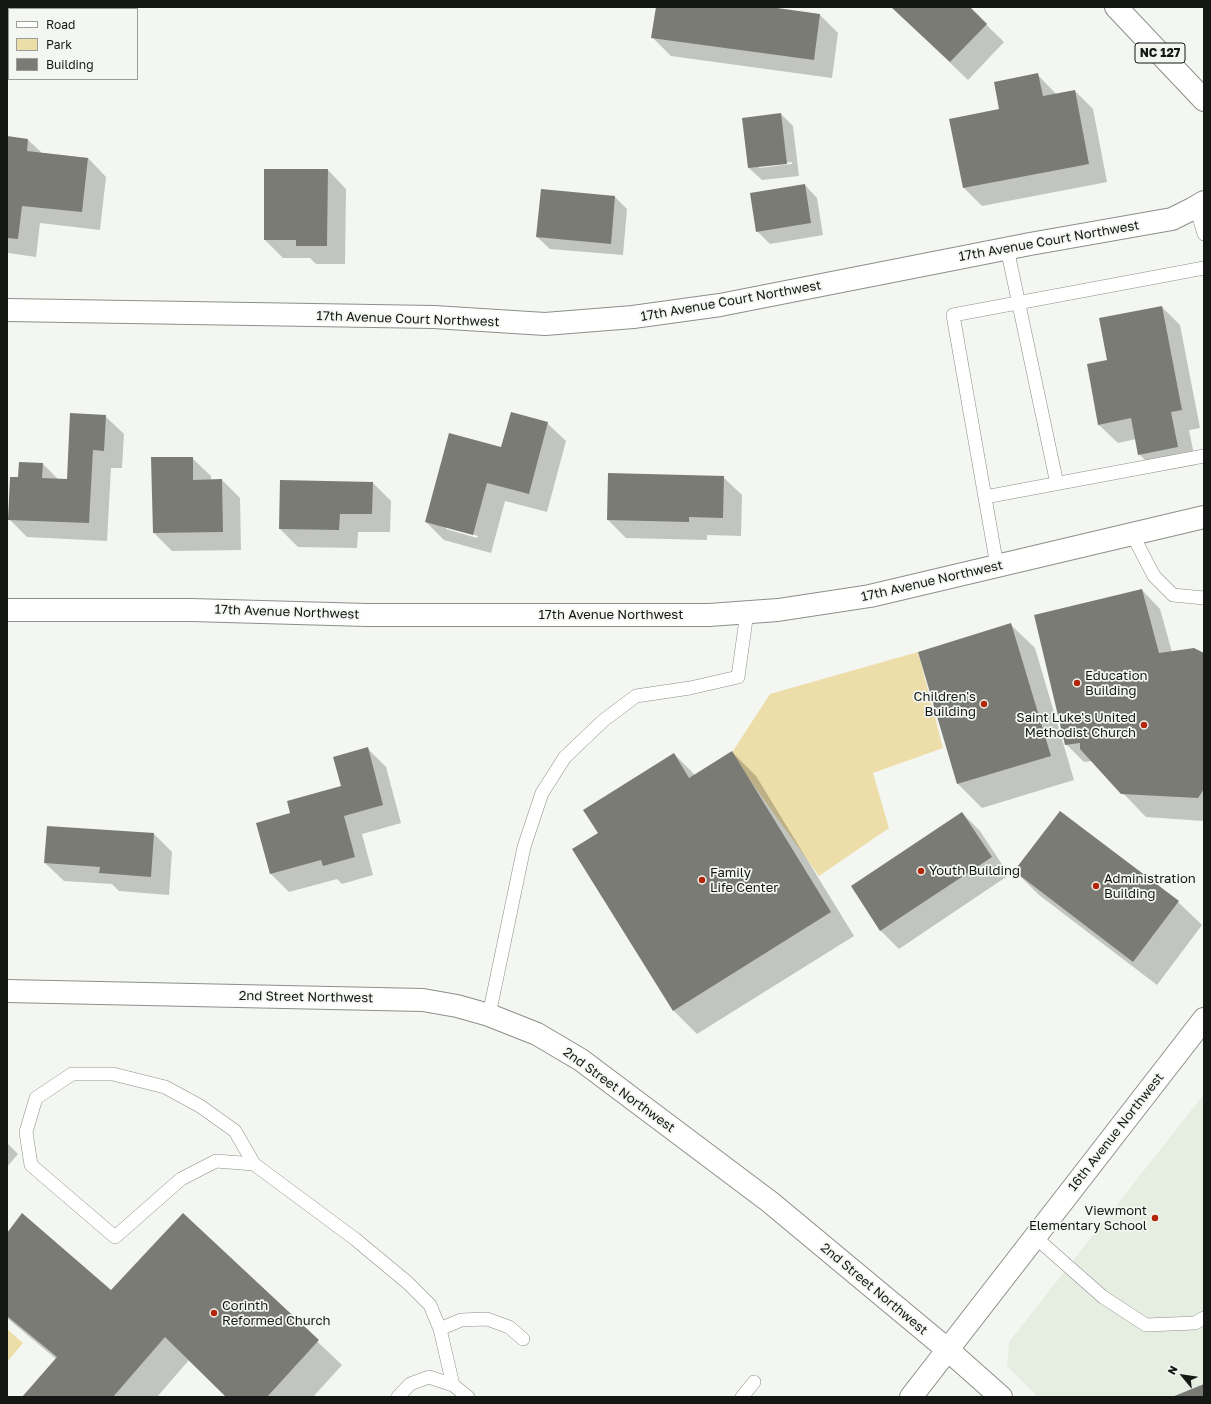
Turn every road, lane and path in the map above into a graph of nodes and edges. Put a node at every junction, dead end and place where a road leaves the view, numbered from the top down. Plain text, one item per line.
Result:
1 (1116, 7) edge
2 (1204, 100) edge
3 (1200, 204) edge
4 (1204, 234) edge
5 (1008, 248) junction
6 (1204, 268) edge
7 (1019, 302) junction
8 (7, 310) edge
9 (1204, 456) edge
10 (1056, 484) junction
11 (985, 497) junction
12 (1204, 517) edge
13 (1132, 534) junction
14 (997, 566) junction
15 (1204, 598) edge
16 (7, 610) edge
17 (747, 612) junction
18 (7, 991) edge
19 (489, 1015) junction
20 (1204, 1020) edge
21 (254, 1164) junction
22 (1035, 1237) junction
23 (1204, 1318) edge
24 (440, 1329) junction
25 (523, 1339) dead end
26 (948, 1350) junction
27 (754, 1382) dead end
28 (452, 1385) junction
29 (398, 1397) edge
30 (468, 1397) edge
31 (742, 1397) edge
32 (911, 1397) edge
33 (1001, 1397) edge

1 - 2 street, NC 127
3 - 4 lane
3 - 5 street, 17th Avenue Court Northwest
5 - 7 lane
5 - 8 street, 17th Avenue Court Northwest
6 - 7 lane
7 - 10 lane
7 - 11 lane
9 - 10 lane
10 - 11 lane
11 - 14 lane
12 - 13 street, 17th Avenue Northwest
13 - 14 street, 17th Avenue Northwest
13 - 15 lane
14 - 17 street, 17th Avenue Northwest
16 - 17 street, 17th Avenue Northwest
17 - 19 lane
18 - 19 street, 2nd Street Northwest
19 - 26 street, 2nd Street Northwest
20 - 22 street, 16th Avenue Northwest
21 - 21 lane
21 - 24 lane
22 - 23 lane
22 - 26 street, 16th Avenue Northwest
24 - 25 lane
24 - 28 lane
26 - 32 street, 16th Avenue Northwest
26 - 33 street, 2nd Street Northwest
27 - 31 lane
28 - 29 lane
28 - 30 lane

